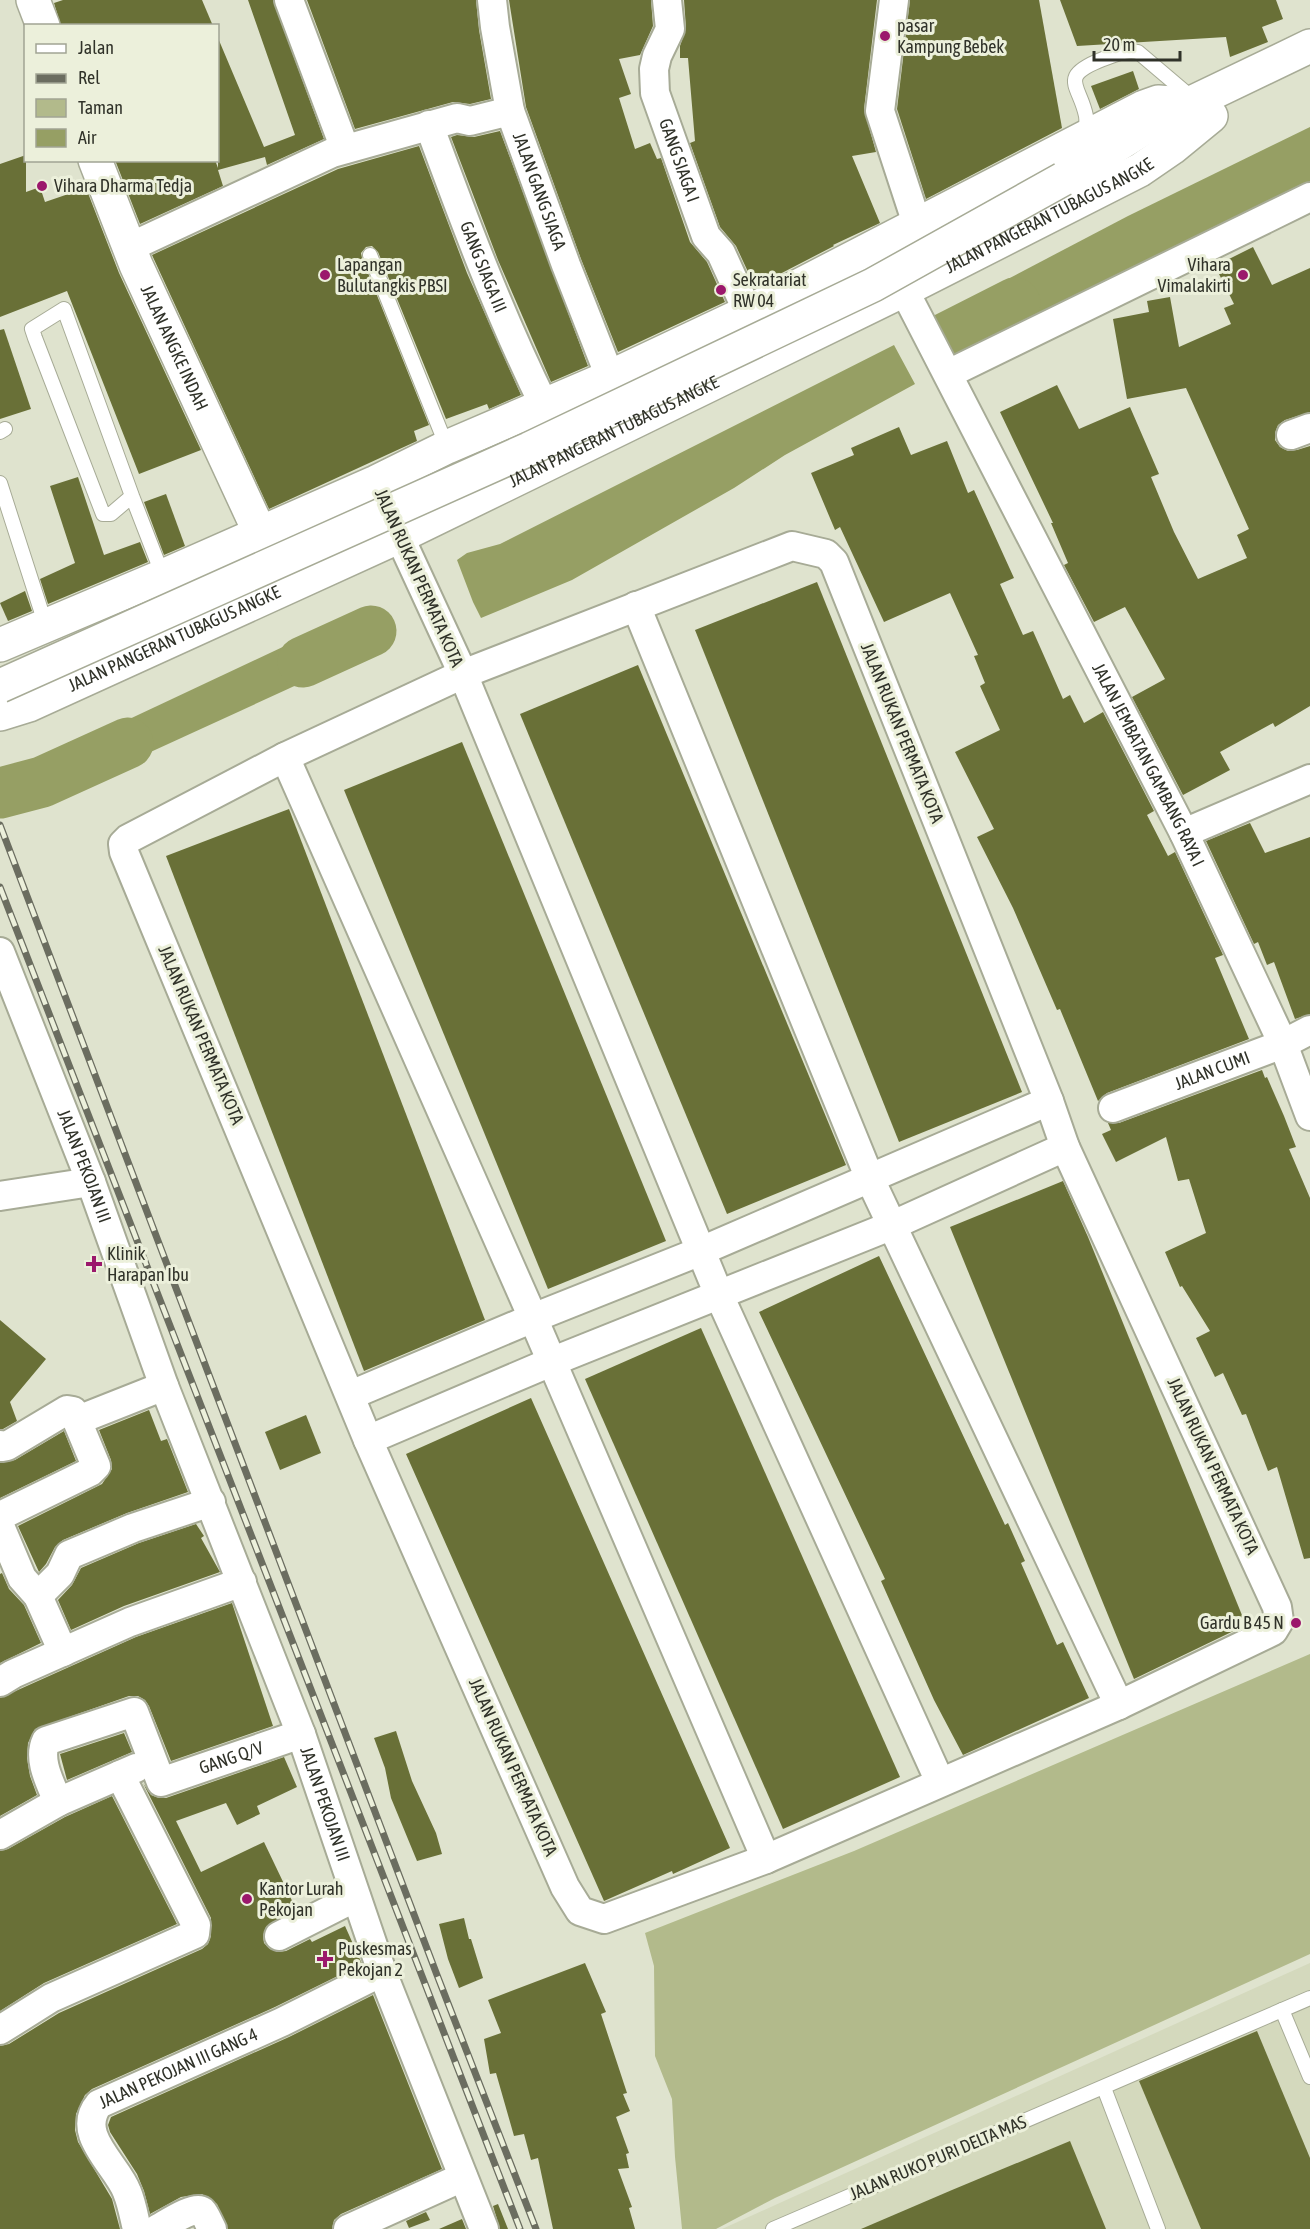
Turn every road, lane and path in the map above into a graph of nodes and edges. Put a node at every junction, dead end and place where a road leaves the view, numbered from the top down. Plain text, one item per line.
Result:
1 (33, 0) edge
2 (289, 0) edge
3 (492, 0) edge
4 (667, 0) edge
5 (894, 0) edge
6 (42, 24) edge
7 (1310, 46) edge
8 (1310, 70) edge
9 (510, 111) junction
10 (1189, 113) junction
11 (429, 125) junction
12 (1086, 135) junction
13 (345, 149) junction
14 (96, 162) edge
15 (1310, 197) edge
16 (917, 224) junction
17 (128, 248) junction
18 (370, 255) dead end
19 (910, 302) junction
20 (750, 311) junction
21 (947, 372) junction
22 (610, 377) junction
23 (544, 405) junction
24 (447, 447) junction
25 (376, 482) junction
26 (0, 483) edge
27 (132, 496) junction
28 (260, 533) junction
29 (403, 545) junction
30 (163, 576) junction
31 (636, 606) junction
32 (46, 626) junction
33 (0, 645) edge
34 (463, 674) junction
35 (0, 682) edge
36 (0, 686) edge
37 (14, 710) edge
38 (285, 757) junction
39 (1310, 779) edge
40 (1184, 833) junction
41 (0, 952) edge
42 (7, 991) edge
43 (1310, 1030) edge
44 (1283, 1044) junction
45 (1049, 1101) junction
46 (1113, 1108) dead end
47 (1310, 1116) edge
48 (1065, 1147) junction
49 (870, 1179) junction
50 (92, 1182) junction
51 (0, 1196) edge
52 (893, 1224) junction
53 (701, 1251) junction
54 (719, 1295) junction
55 (533, 1318) junction
56 (551, 1362) junction
57 (164, 1386) junction
58 (351, 1395) junction
59 (78, 1420) junction
60 (368, 1440) junction
61 (0, 1445) edge
62 (211, 1502) junction
63 (0, 1516) edge
64 (0, 1526) edge
65 (243, 1581) junction
66 (38, 1596) junction
67 (63, 1652) junction
68 (0, 1682) edge
69 (1119, 1705) junction
70 (301, 1734) junction
71 (156, 1772) junction
72 (120, 1775) junction
73 (940, 1782) junction
74 (58, 1802) junction
75 (0, 1834) edge
76 (766, 1858) junction
77 (356, 1897) junction
78 (279, 1936) dead end
79 (382, 1972) junction
80 (1310, 1998) edge
81 (1282, 2010) junction
82 (0, 2030) edge
83 (1310, 2077) edge
84 (1104, 2088) junction
85 (463, 2177) junction
86 (137, 2229) edge
87 (156, 2229) edge
88 (212, 2229) edge
89 (348, 2229) edge
90 (484, 2229) edge
91 (773, 2229) edge
92 (1158, 2229) edge

1 - 6 street
2 - 13 street
3 - 9 street, JALAN GANG SIAGA
4 - 20 street, GANG SIAGA I
5 - 16 street
7 - 10 street, JALAN PANGERAN TUBAGUS ANGKE
8 - 10 street, JALAN PANGERAN TUBAGUS ANGKE
9 - 11 street
9 - 22 street, JALAN GANG SIAGA
10 - 12 street, JALAN PANGERAN TUBAGUS ANGKE
10 - 12 lane
10 - 19 street, JALAN PANGERAN TUBAGUS ANGKE
10 - 36 street, JALAN PANGERAN TUBAGUS ANGKE, bridge
11 - 13 street
11 - 23 street, GANG SIAGA III
12 - 16 street, JALAN PANGERAN TUBAGUS ANGKE
13 - 17 street
14 - 17 street, JALAN ANGKE INDAH
15 - 21 street
16 - 20 street, JALAN PANGERAN TUBAGUS ANGKE
17 - 28 street, JALAN ANGKE INDAH
18 - 24 lane
19 - 21 street, JALAN JEMBATAN GAMBANG RAYA I
19 - 29 street, JALAN PANGERAN TUBAGUS ANGKE
20 - 22 street, JALAN PANGERAN TUBAGUS ANGKE
21 - 40 street, JALAN JEMBATAN GAMBANG RAYA I
22 - 23 street, JALAN PANGERAN TUBAGUS ANGKE
23 - 24 street, JALAN PANGERAN TUBAGUS ANGKE
24 - 25 street, JALAN PANGERAN TUBAGUS ANGKE
25 - 28 street, JALAN PANGERAN TUBAGUS ANGKE
25 - 29 street, JALAN RUKAN PERMATA KOTA
26 - 32 lane
27 - 27 lane
27 - 30 lane
28 - 30 street, JALAN PANGERAN TUBAGUS ANGKE
29 - 34 street, JALAN RUKAN PERMATA KOTA
29 - 37 street, JALAN PANGERAN TUBAGUS ANGKE
30 - 32 street, JALAN PANGERAN TUBAGUS ANGKE
31 - 34 street, JALAN RUKAN PERMATA KOTA
31 - 45 street, JALAN RUKAN PERMATA KOTA
31 - 49 street
32 - 33 street, JALAN PANGERAN TUBAGUS ANGKE
34 - 38 street, JALAN RUKAN PERMATA KOTA
34 - 53 street, JALAN RUKAN PERMATA KOTA
35 - 37 street
38 - 55 street
38 - 58 street, JALAN RUKAN PERMATA KOTA
39 - 40 street
40 - 44 street, JALAN JEMBATAN GAMBANG RAYA I
41 - 42 street, JALAN PEKOJAN III
42 - 50 street, JALAN PEKOJAN III
43 - 44 street, JALAN CUMI
44 - 46 street, JALAN CUMI
44 - 47 street, JALAN JEMBATAN GAMBANG RAYA I
45 - 48 street, JALAN RUKAN PERMATA KOTA
45 - 49 street
48 - 52 street
48 - 69 street, JALAN RUKAN PERMATA KOTA
49 - 52 street
49 - 53 street
50 - 51 street
50 - 57 street, JALAN PEKOJAN III
52 - 54 street
52 - 69 street
53 - 54 street, JALAN RUKAN PERMATA KOTA
53 - 55 street
54 - 56 street
54 - 73 street, JALAN RUKAN PERMATA KOTA
55 - 56 street
55 - 58 street
56 - 60 street
56 - 76 street
57 - 59 street
57 - 62 street, JALAN PEKOJAN III
58 - 60 street, JALAN RUKAN PERMATA KOTA
59 - 61 street
59 - 63 street
60 - 76 street, JALAN RUKAN PERMATA KOTA
62 - 65 street, JALAN PEKOJAN III
62 - 66 street
64 - 66 street
65 - 67 street
65 - 70 street, JALAN PEKOJAN III
66 - 67 street
67 - 68 street
69 - 73 street, JALAN RUKAN PERMATA KOTA
70 - 71 street, GANG Q/V
70 - 77 street, JALAN PEKOJAN III
71 - 72 street, GANG Q/V
71 - 74 street
72 - 74 street, GANG Q/V
72 - 82 street
73 - 76 street, JALAN RUKAN PERMATA KOTA
74 - 75 street, GANG Q/V
77 - 78 street
77 - 79 street, JALAN PEKOJAN III
79 - 85 street, JALAN PEKOJAN III
79 - 86 street, JALAN PEKOJAN III GANG 4
80 - 81 lane, JALAN RUKO PURI DELTA MAS
81 - 83 lane
81 - 84 lane, JALAN RUKO PURI DELTA MAS
84 - 91 lane, JALAN RUKO PURI DELTA MAS
84 - 92 lane
85 - 89 street
85 - 90 street, JALAN PEKOJAN III
87 - 88 street

